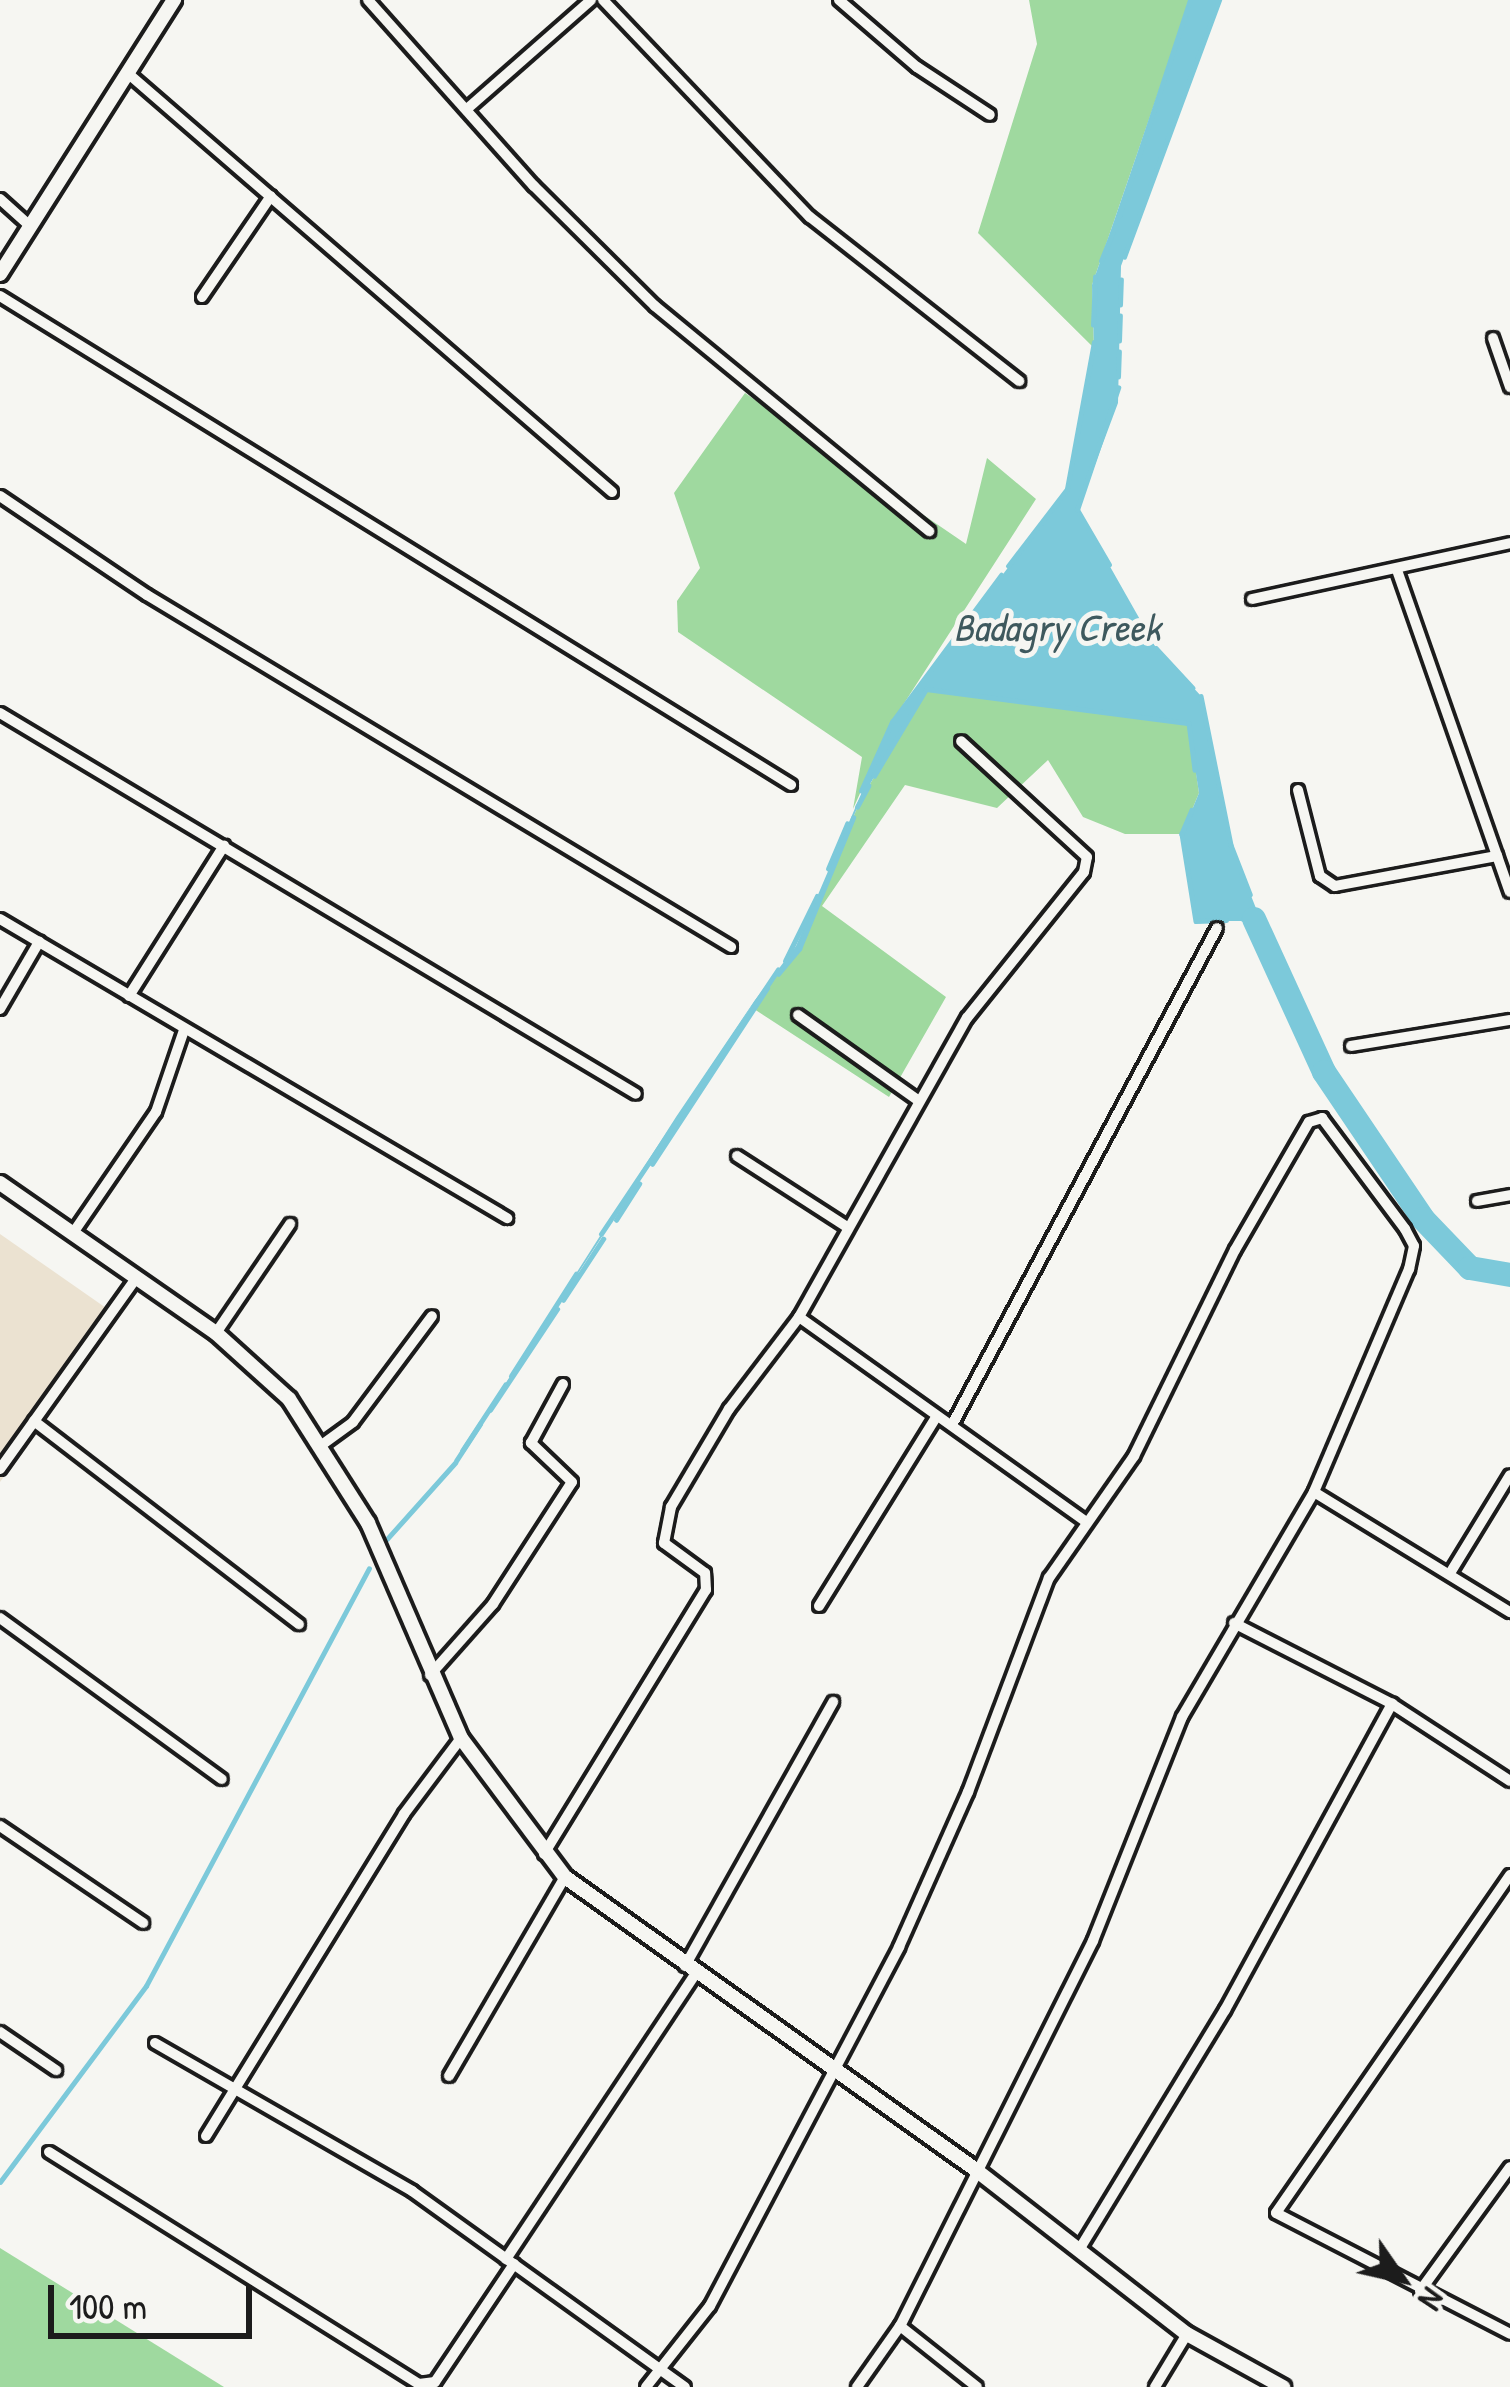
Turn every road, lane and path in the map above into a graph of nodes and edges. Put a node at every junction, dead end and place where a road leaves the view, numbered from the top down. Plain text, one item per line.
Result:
1 (174, 0) edge
2 (368, 0) edge
3 (591, 0) edge
4 (604, 0) edge
5 (847, 3) edge
6 (131, 76) junction
7 (466, 109) junction
8 (990, 115) dead end
9 (271, 196) junction
10 (0, 199) edge
11 (30, 226) junction
12 (0, 274) edge
13 (0, 296) edge
14 (202, 297) dead end
15 (1493, 338) dead end
16 (1019, 381) dead end
17 (1510, 387) edge
18 (612, 492) dead end
19 (0, 496) edge
20 (929, 531) dead end
21 (1510, 543) edge
22 (1397, 570) junction
23 (1252, 599) dead end
24 (0, 712) edge
25 (961, 741) dead end
26 (791, 785) dead end
27 (1298, 790) dead end
28 (224, 846) junction
29 (1497, 856) junction
30 (1510, 892) edge
31 (0, 919) edge
32 (1217, 928) dead end
33 (39, 942) junction
34 (731, 947) dead end
35 (129, 996) junction
36 (0, 1009) edge
37 (798, 1015) dead end
38 (1510, 1020) edge
39 (184, 1030) junction
40 (1351, 1046) dead end
41 (636, 1094) dead end
42 (919, 1101) junction
43 (737, 1156) dead end
44 (0, 1184) edge
45 (1510, 1195) edge
46 (1478, 1201) dead end
47 (506, 1218) dead end
48 (290, 1224) dead end
49 (847, 1227) junction
50 (73, 1233) junction
51 (136, 1277) junction
52 (432, 1316) dead end
53 (799, 1317) junction
54 (217, 1333) junction
55 (563, 1384) dead end
56 (936, 1417) junction
57 (34, 1421) junction
58 (952, 1425) junction
59 (323, 1444) junction
60 (0, 1468) edge
61 (1510, 1475) edge
62 (1314, 1492) junction
63 (1086, 1522) junction
64 (1452, 1570) junction
65 (819, 1606) dead end
66 (1510, 1612) edge
67 (0, 1618) edge
68 (1234, 1623) junction
69 (298, 1624) dead end
70 (430, 1675) junction
71 (833, 1702) dead end
72 (1392, 1704) junction
73 (461, 1738) junction
74 (222, 1780) dead end
75 (1510, 1781) edge
76 (0, 1826) edge
77 (544, 1854) junction
78 (1510, 1875) edge
79 (565, 1877) junction
80 (143, 1924) dead end
81 (690, 1970) junction
82 (0, 2032) edge
83 (155, 2043) dead end
84 (831, 2069) junction
85 (56, 2070) dead end
86 (449, 2076) dead end
87 (235, 2091) junction
88 (206, 2136) dead end
89 (49, 2152) dead end
90 (1510, 2167) edge
91 (976, 2170) junction
92 (1079, 2250) junction
93 (510, 2262) junction
94 (1420, 2291) junction
95 (900, 2326) junction
96 (1187, 2334) junction
97 (1510, 2334) edge
98 (660, 2370) junction
99 (646, 2387) edge
100 (685, 2387) edge
101 (857, 2387) edge
102 (977, 2387) edge
103 (1155, 2387) edge
104 (1283, 2387) edge

1 - 6 street
2 - 7 street
3 - 7 street
4 - 16 street
5 - 8 street
6 - 9 street
6 - 11 street
7 - 20 street
9 - 14 street
9 - 18 street
10 - 11 street
11 - 12 street
13 - 26 street
15 - 17 street
19 - 34 street
21 - 22 street
22 - 23 street
22 - 29 street
24 - 28 street
25 - 42 street
27 - 29 street
28 - 35 street
28 - 41 street
29 - 30 street
31 - 33 street
32 - 58 street
33 - 35 street
33 - 36 street
35 - 39 street
37 - 42 street
38 - 40 street
39 - 47 street
39 - 50 street
42 - 49 street
43 - 49 street
44 - 50 street
45 - 46 street
48 - 54 street
49 - 53 street
50 - 51 street
51 - 54 street
51 - 57 street
52 - 59 street
53 - 56 street
53 - 77 street
54 - 59 street
55 - 70 street
56 - 58 street
56 - 65 street
57 - 60 street
57 - 69 street
58 - 63 street
59 - 70 street
61 - 64 street
62 - 63 street
62 - 64 street
62 - 68 street
63 - 84 street
64 - 66 street
67 - 74 street
68 - 72 street
68 - 91 street
70 - 73 street
71 - 81 street
72 - 75 street
72 - 92 street
73 - 77 street
73 - 87 street
76 - 80 street
77 - 79 street
78 - 94 street
79 - 81 street
79 - 86 street
81 - 84 street
81 - 93 street
82 - 85 street
83 - 87 street
84 - 91 street
84 - 98 street
87 - 88 street
87 - 93 street
89 - 93 street
90 - 94 street
91 - 92 street
91 - 95 street
92 - 96 street
93 - 98 street
94 - 97 street
95 - 101 street
95 - 102 street
96 - 103 street
96 - 104 street
98 - 99 street
98 - 100 street

